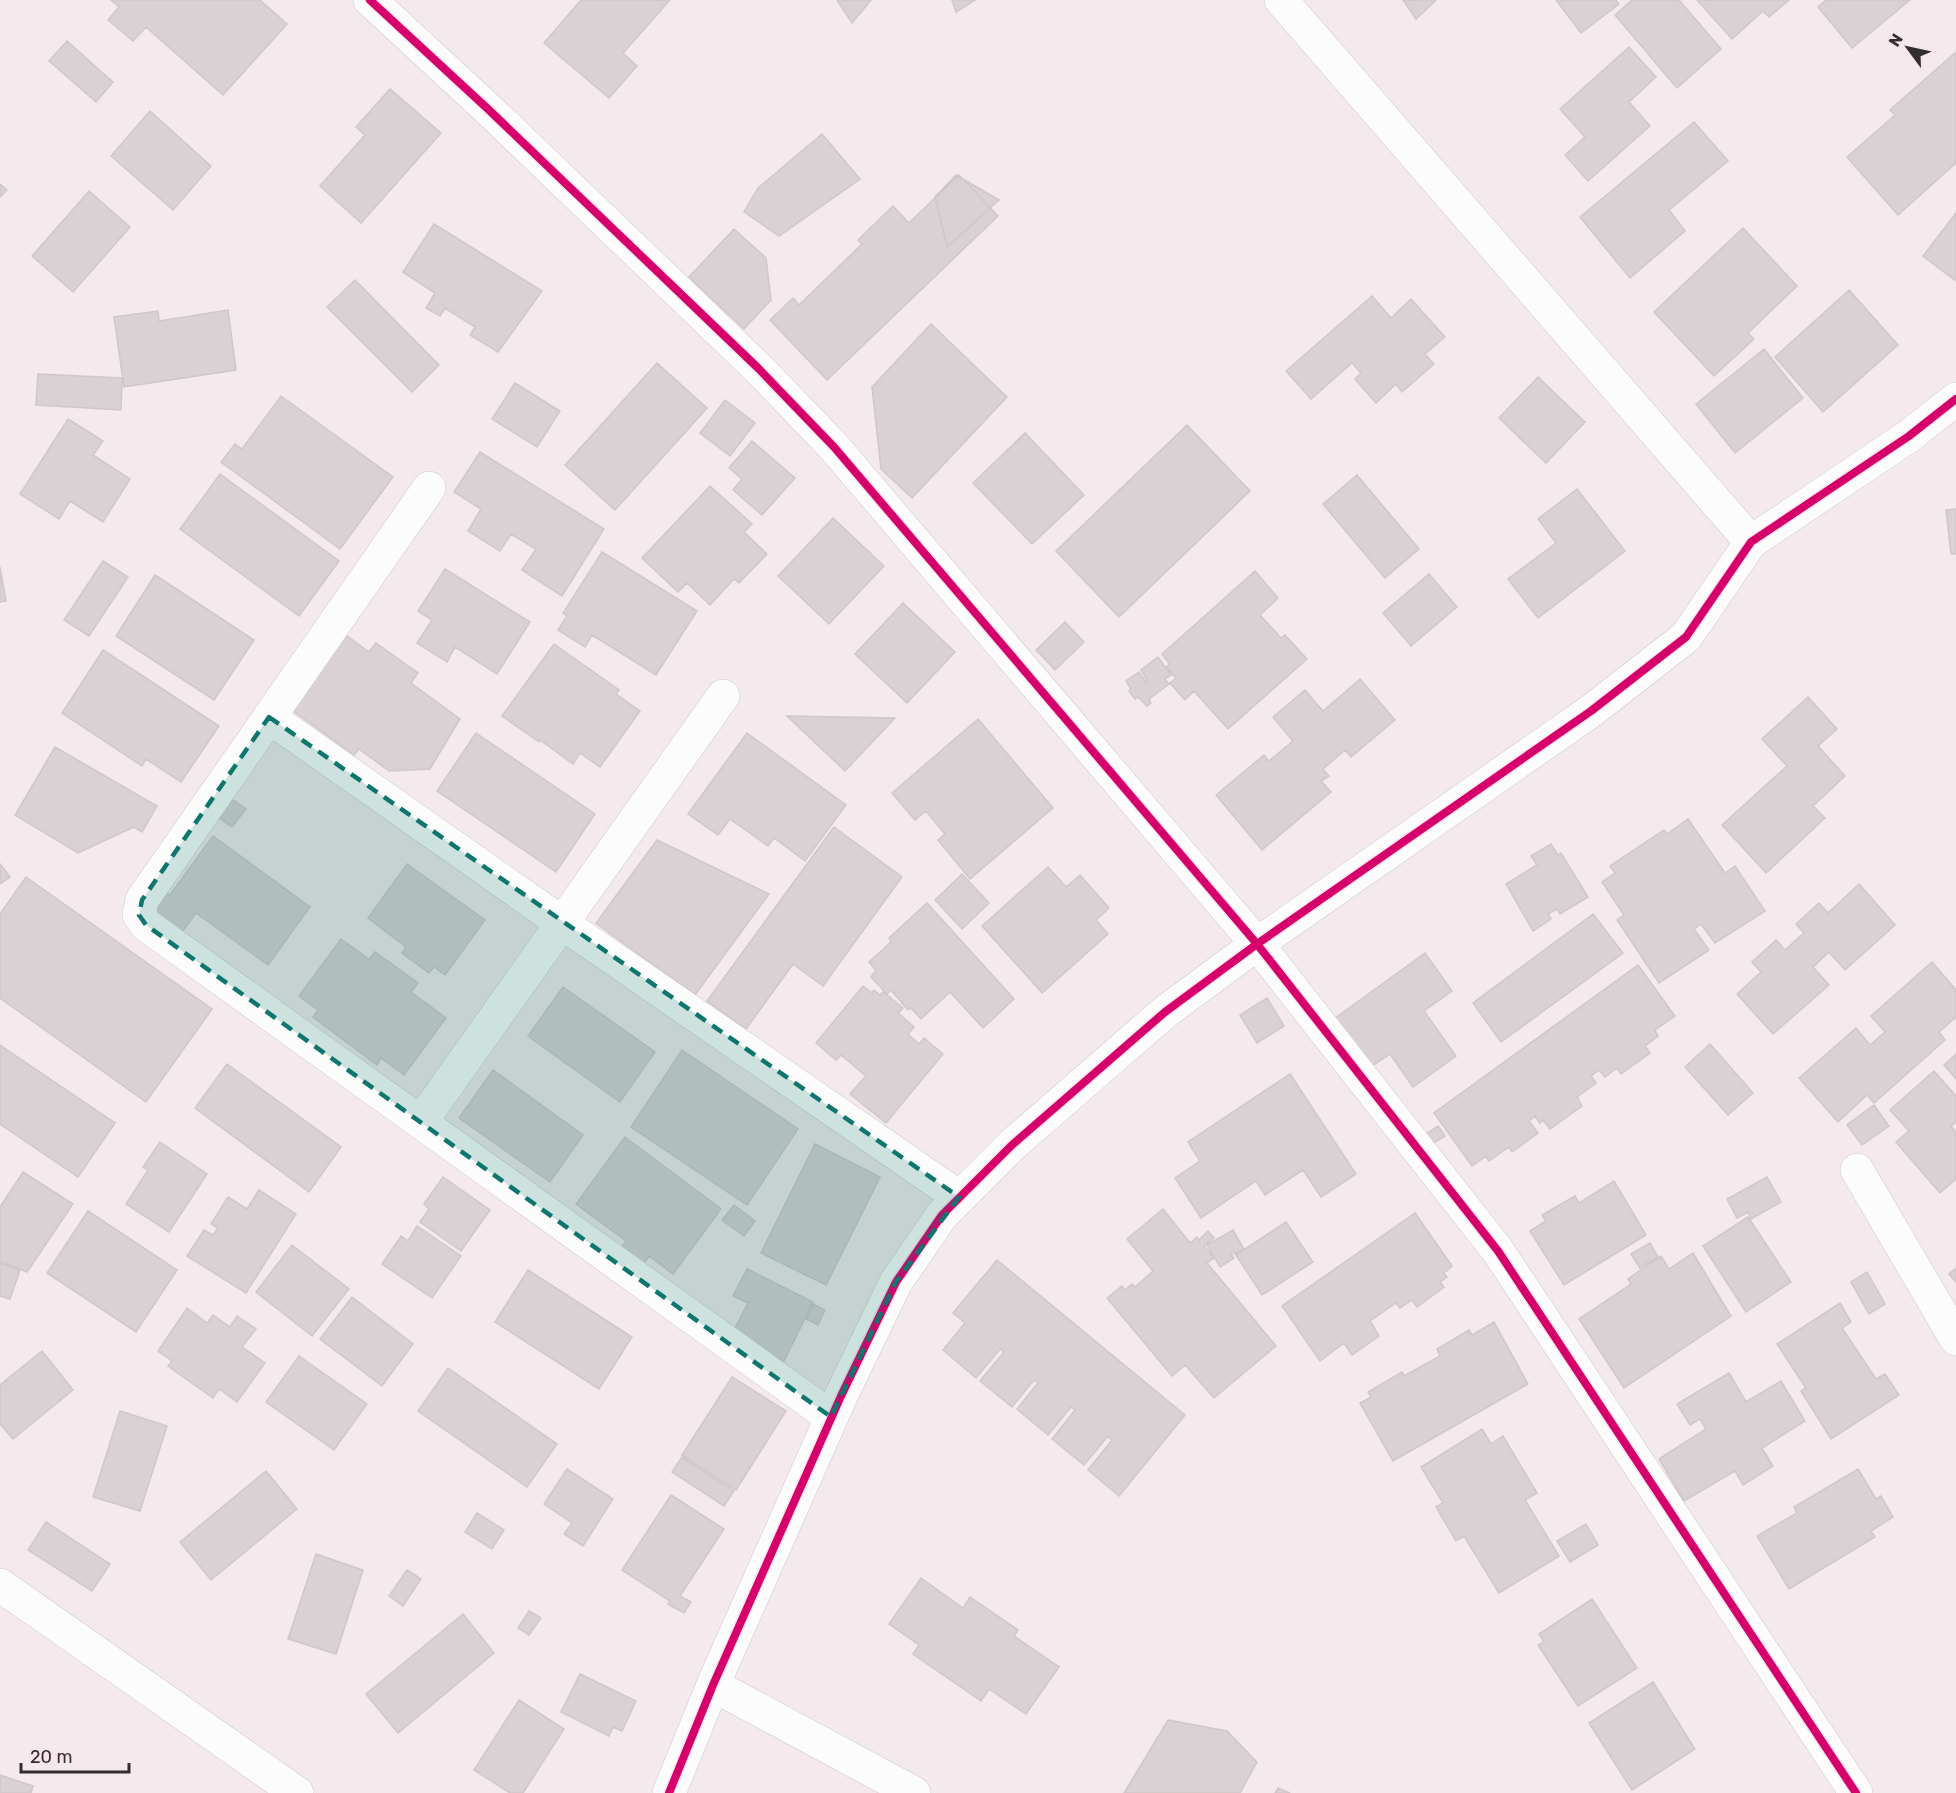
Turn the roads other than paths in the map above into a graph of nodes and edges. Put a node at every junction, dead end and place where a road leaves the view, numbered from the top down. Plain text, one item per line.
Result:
1 (370, 0) edge
2 (1281, 0) edge
3 (1956, 399) edge
4 (429, 488) dead end
5 (1751, 542) junction
6 (723, 696) dead end
7 (269, 717) junction
8 (562, 923) junction
9 (1257, 944) junction
10 (421, 1122) junction
11 (1857, 1170) dead end
12 (959, 1197) junction
13 (1956, 1339) edge
14 (831, 1417) junction
15 (0, 1585) edge
16 (713, 1684) junction
17 (297, 1793) edge
18 (669, 1793) edge
19 (914, 1793) edge
20 (1856, 1793) edge

1 - 9 street
2 - 5 street
3 - 5 street
4 - 7 street
5 - 9 street
6 - 8 street
7 - 8 street
7 - 10 street
8 - 10 street
8 - 12 street
9 - 12 street
9 - 20 street
10 - 14 street
11 - 13 street
12 - 14 street
14 - 16 street
15 - 17 street
16 - 18 street
16 - 19 street

